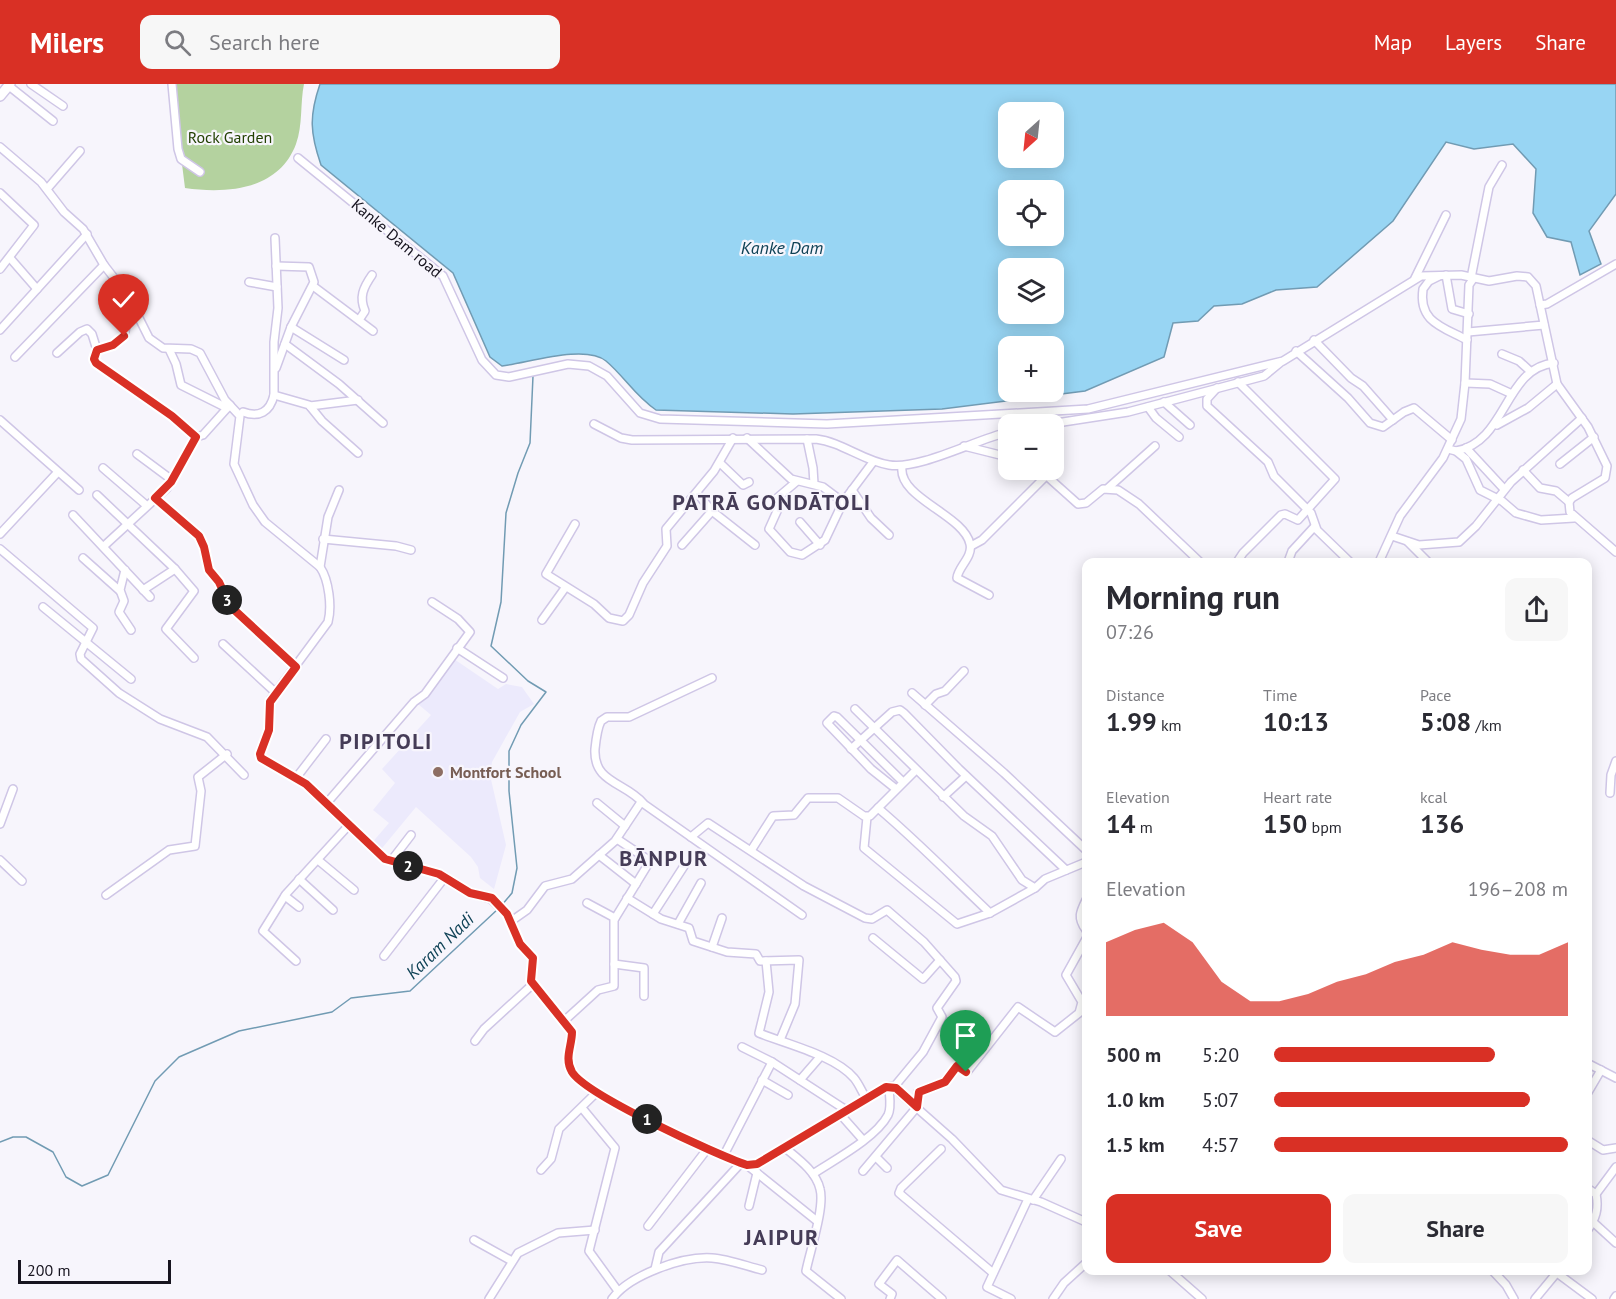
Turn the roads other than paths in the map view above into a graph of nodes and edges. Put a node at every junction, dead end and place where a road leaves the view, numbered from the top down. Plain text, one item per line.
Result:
1 (31, 84) edge
2 (172, 84) edge
3 (5, 85) edge
4 (0, 96) edge
5 (63, 106) dead end
6 (53, 121) dead end
7 (0, 147) edge
8 (80, 151) dead end
9 (298, 158) dead end
10 (1502, 165) dead end
11 (200, 172) dead end
12 (47, 189) junction
13 (0, 193) edge
14 (1446, 215) dead end
15 (87, 234) junction
16 (275, 238) dead end
17 (10, 258) junction
18 (1616, 264) edge
19 (104, 265) junction
20 (276, 266) junction
21 (0, 269) edge
22 (372, 275) dead end
23 (1443, 275) junction
24 (1415, 278) junction
25 (1472, 278) junction
26 (249, 282) dead end
27 (313, 286) junction
28 (277, 287) junction
29 (38, 289) junction
30 (131, 303) junction
31 (1540, 305) junction
32 (1469, 314) junction
33 (359, 320) junction
34 (1544, 325) junction
35 (291, 327) junction
36 (0, 330) edge
37 (373, 331) dead end
38 (1468, 336) junction
39 (1314, 340) junction
40 (285, 344) junction
41 (169, 349) junction
42 (97, 350) junction
43 (1296, 351) junction
44 (57, 353) dead end
45 (1502, 354) dead end
46 (15, 357) dead end
47 (344, 360) dead end
48 (1282, 361) junction
49 (1554, 363) junction
50 (1530, 371) junction
51 (274, 372) junction
52 (1238, 382) junction
53 (1465, 383) junction
54 (1557, 384) junction
55 (1217, 388) junction
56 (1512, 394) junction
57 (274, 395) junction
58 (358, 400) junction
59 (1164, 402) junction
60 (228, 406) junction
61 (310, 406) junction
62 (1148, 406) junction
63 (243, 412) dead end
64 (1582, 418) junction
65 (0, 420) edge
66 (1393, 420) junction
67 (1064, 422) edge
68 (382, 423) dead end
69 (594, 424) dead end
70 (1190, 425) dead end
71 (1492, 428) junction
72 (998, 435) edge
73 (196, 437) junction
74 (1179, 437) dead end
75 (1594, 437) junction
76 (733, 438) junction
77 (747, 438) junction
78 (807, 439) junction
79 (1452, 440) junction
80 (963, 445) junction
81 (1155, 446) dead end
82 (1466, 448) junction
83 (1448, 449) junction
84 (1456, 451) junction
85 (358, 453) dead end
86 (137, 454) dead end
87 (998, 454) edge
88 (873, 462) junction
89 (720, 463) junction
90 (1560, 464) dead end
91 (902, 466) junction
92 (103, 468) dead end
93 (1523, 470) junction
94 (57, 473) junction
95 (172, 480) junction
96 (1042, 480) edge
97 (1058, 480) edge
98 (796, 482) junction
99 (749, 483) dead end
100 (814, 484) junction
101 (1108, 488) junction
102 (1504, 489) junction
103 (79, 490) dead end
104 (339, 490) dead end
105 (852, 490) junction
106 (697, 494) junction
107 (96, 495) dead end
108 (155, 498) junction
109 (1496, 499) junction
110 (843, 502) junction
111 (1569, 502) junction
112 (146, 505) junction
113 (1309, 510) junction
114 (712, 511) junction
115 (73, 515) dead end
116 (1574, 518) junction
117 (800, 522) dead end
118 (126, 524) junction
119 (575, 524) dead end
120 (1315, 526) junction
121 (0, 534) edge
122 (889, 535) dead end
123 (1392, 536) junction
124 (323, 540) junction
125 (1408, 542) junction
126 (682, 545) dead end
127 (755, 545) dead end
128 (820, 545) junction
129 (104, 546) junction
130 (971, 546) junction
131 (0, 549) edge
132 (411, 550) dead end
133 (1616, 552) edge
134 (83, 558) dead end
135 (1196, 558) edge
136 (1243, 558) edge
137 (1289, 558) edge
138 (1346, 558) edge
139 (1381, 558) edge
140 (1424, 558) edge
141 (320, 567) junction
142 (175, 569) junction
143 (124, 570) junction
144 (565, 588) junction
145 (143, 590) junction
146 (120, 591) junction
147 (989, 595) dead end
148 (150, 597) dead end
149 (432, 602) dead end
150 (43, 607) dead end
151 (542, 620) dead end
152 (131, 630) dead end
153 (87, 641) junction
154 (223, 644) dead end
155 (457, 648) junction
156 (194, 658) dead end
157 (296, 667) junction
158 (964, 671) dead end
159 (503, 678) dead end
160 (712, 678) dead end
161 (131, 679) dead end
162 (276, 693) junction
163 (912, 693) dead end
164 (925, 705) junction
165 (855, 708) dead end
166 (874, 728) junction
167 (326, 740) dead end
168 (862, 740) junction
169 (851, 749) junction
170 (227, 754) junction
171 (1616, 761) edge
172 (916, 770) junction
173 (244, 775) dead end
174 (966, 776) junction
175 (296, 778) junction
176 (903, 782) junction
177 (13, 789) dead end
178 (896, 789) junction
179 (1610, 793) dead end
180 (943, 797) junction
181 (643, 802) junction
182 (597, 803) dead end
183 (326, 804) junction
184 (878, 808) junction
185 (867, 817) junction
186 (0, 824) edge
187 (349, 825) junction
188 (625, 826) junction
189 (411, 835) dead end
190 (691, 837) junction
191 (617, 839) junction
192 (1082, 846) edge
193 (752, 849) junction
194 (600, 855) junction
195 (0, 860) edge
196 (318, 860) junction
197 (391, 861) junction
198 (1082, 863) edge
199 (684, 866) dead end
200 (1066, 870) junction
201 (445, 877) junction
202 (299, 879) junction
203 (22, 881) dead end
204 (701, 883) dead end
205 (636, 884) junction
206 (1035, 888) junction
207 (354, 890) dead end
208 (106, 895) dead end
209 (285, 896) junction
210 (627, 898) junction
211 (588, 903) dead end
212 (298, 907) dead end
213 (1082, 908) edge
214 (333, 910) dead end
215 (990, 913) junction
216 (653, 914) junction
217 (802, 915) dead end
218 (508, 918) junction
219 (615, 918) junction
220 (722, 918) dead end
221 (678, 924) junction
222 (1082, 925) edge
223 (873, 938) dead end
224 (1082, 946) edge
225 (712, 947) junction
226 (384, 956) dead end
227 (940, 960) junction
228 (296, 961) dead end
229 (765, 961) junction
230 (614, 964) junction
231 (533, 984) junction
232 (644, 996) dead end
233 (1082, 1000) edge
234 (1082, 1004) edge
235 (564, 1021) junction
236 (780, 1040) junction
237 (475, 1041) dead end
238 (742, 1047) dead end
239 (820, 1057) junction
240 (772, 1062) junction
241 (1592, 1066) edge
242 (1601, 1070) junction
243 (1615, 1076) edge
244 (762, 1080) junction
245 (800, 1080) junction
246 (1592, 1085) edge
247 (892, 1086) junction
248 (597, 1092) junction
249 (788, 1095) dead end
250 (866, 1098) junction
251 (917, 1107) junction
252 (582, 1108) junction
253 (843, 1112) junction
254 (863, 1140) junction
255 (1592, 1143) edge
256 (784, 1147) junction
257 (708, 1148) junction
258 (1616, 1148) edge
259 (941, 1149) dead end
260 (724, 1155) junction
261 (876, 1156) junction
262 (1061, 1159) dead end
263 (744, 1164) junction
264 (1616, 1167) edge
265 (886, 1168) dead end
266 (542, 1170) dead end
267 (863, 1171) dead end
268 (756, 1173) junction
269 (813, 1174) junction
270 (1592, 1191) edge
271 (1596, 1194) junction
272 (1030, 1200) junction
273 (749, 1206) dead end
274 (1082, 1220) edge
275 (817, 1221) junction
276 (1593, 1222) joint
277 (648, 1226) dead end
278 (595, 1230) junction
279 (474, 1240) dead end
280 (1616, 1243) edge
281 (512, 1261) junction
282 (1082, 1267) edge
283 (655, 1269) junction
284 (762, 1270) dead end
285 (993, 1274) junction
286 (1175, 1275) edge
287 (1497, 1275) edge
288 (1555, 1275) edge
289 (1562, 1275) edge
290 (618, 1291) junction
291 (489, 1299) edge
292 (612, 1299) edge
293 (841, 1299) edge
294 (890, 1299) edge
295 (942, 1299) edge
296 (1011, 1299) edge
297 (1053, 1299) edge
298 (1202, 1299) edge
299 (1514, 1299) edge
300 (1535, 1299) edge
301 (1592, 1299) edge

1 - 5 street
2 - 11 street
3 - 4 main road
3 - 6 street
7 - 12 street
8 - 12 street
9 - 48 street, Kanke Dam road
10 - 25 street
12 - 15 street
13 - 17 street
14 - 24 street
15 - 19 street
15 - 29 street
16 - 20 street
17 - 21 street
17 - 29 street
18 - 31 street
19 - 30 street
19 - 46 street
20 - 27 street
20 - 28 street
22 - 33 street
23 - 24 street
23 - 25 street
23 - 32 street
23 - 38 street
24 - 39 street
25 - 31 street
25 - 32 street
26 - 28 street
27 - 33 street
27 - 35 street
28 - 51 street
29 - 36 street
30 - 41 street
30 - 42 street
31 - 34 street
32 - 38 street
33 - 37 street
34 - 38 street
34 - 49 street
35 - 40 street
35 - 47 street
38 - 53 street
39 - 43 street
39 - 66 street
40 - 51 street
40 - 58 street
41 - 60 street
41 - 60 street
42 - 44 street
42 - 73 street
43 - 48 street
43 - 66 street
45 - 50 street
48 - 52 street
49 - 50 street
49 - 54 street
50 - 56 street
51 - 57 street
52 - 55 street
52 - 113 street
53 - 56 street
53 - 79 street
54 - 64 street
54 - 71 street
55 - 59 street
55 - 113 street
56 - 71 street
57 - 61 street
57 - 63 street
58 - 61 street
58 - 68 street
59 - 62 street
59 - 70 street
60 - 73 street
60 - 141 street
61 - 85 street
62 - 67 street
62 - 74 street
64 - 75 street
64 - 93 street
65 - 94 street
66 - 79 street
69 - 76 street
71 - 82 street
72 - 80 street
73 - 95 street
75 - 90 street
75 - 111 street
76 - 77 street
76 - 89 street
77 - 78 street
77 - 98 street
78 - 88 street
78 - 100 street
79 - 83 street
80 - 87 street
80 - 91 street
81 - 101 street
82 - 84 street
82 - 102 street
83 - 84 street
83 - 123 street
84 - 109 street
86 - 95 street
88 - 91 street
88 - 105 street
89 - 99 street
89 - 106 street
91 - 130 street
92 - 112 street
93 - 102 street
93 - 111 street
94 - 103 street
94 - 121 street
95 - 108 street
96 - 130 street
97 - 101 street
98 - 100 street
98 - 128 street
100 - 110 street
101 - 135 street
102 - 109 street
104 - 124 street
105 - 110 street
105 - 122 street
106 - 114 street
106 - 144 street
107 - 118 street
108 - 112 street
108 - 157 street
109 - 116 street
109 - 125 street
110 - 128 street
111 - 116 street
112 - 118 street
113 - 120 street
113 - 136 street
114 - 126 street
114 - 127 street
115 - 129 street
116 - 133 street
117 - 128 street
118 - 129 street
118 - 142 street
119 - 144 street
120 - 137 street
120 - 138 street
123 - 125 street
123 - 139 street
124 - 132 street
124 - 141 street
125 - 140 street
129 - 143 street
130 - 147 street
131 - 153 street
134 - 146 street
141 - 157 street
142 - 145 street
142 - 156 street
143 - 145 street
143 - 146 street
144 - 151 street
145 - 148 street
146 - 152 street
149 - 155 street
150 - 153 street
153 - 161 street
153 - 170 street
154 - 162 street
155 - 159 street
155 - 183 street
157 - 162 street
158 - 164 street
160 - 181 street
162 - 175 street
163 - 164 street
164 - 192 street
165 - 166 street
166 - 168 street
166 - 172 street
166 - 174 street
167 - 175 street
168 - 169 street
168 - 169 street
168 - 176 street
169 - 178 street
170 - 173 street
170 - 208 street
171 - 179 street
172 - 176 street
172 - 180 street
174 - 180 street
174 - 200 street
175 - 183 street
176 - 178 street
177 - 186 street
178 - 184 street
180 - 206 street
181 - 188 street
181 - 190 street
182 - 188 street
183 - 187 street
184 - 185 street
184 - 215 street
185 - 193 street
185 - 215 street
187 - 196 street
187 - 197 street
188 - 191 street
189 - 197 street
190 - 193 street
190 - 217 street
191 - 194 street
191 - 205 street
193 - 227 street
194 - 205 street
194 - 218 street
195 - 203 street
196 - 202 street
196 - 207 street
197 - 201 street
198 - 200 street
199 - 216 street
200 - 206 street
201 - 218 street
201 - 226 street
202 - 209 street
202 - 214 street
204 - 221 street
205 - 210 street
206 - 215 street
209 - 212 street
209 - 228 street
210 - 216 street
210 - 219 street
211 - 219 street
213 - 222 street
216 - 221 street
218 - 231 street
219 - 230 street
220 - 225 street
221 - 225 street
223 - 227 street
224 - 233 street
225 - 229 street
227 - 247 street
229 - 236 street
229 - 236 street
230 - 232 street
230 - 235 street
231 - 235 street
231 - 237 street
234 - 251 street
235 - 248 street
236 - 239 street
238 - 240 street
239 - 245 street
239 - 250 street
240 - 244 street
240 - 245 street
241 - 242 street
242 - 243 street
242 - 246 street
244 - 249 street
244 - 260 street
245 - 253 street
247 - 250 street
247 - 251 street
247 - 254 street
248 - 252 street
248 - 257 street
250 - 253 street
251 - 261 street
251 - 272 street
252 - 266 street
252 - 278 street
253 - 254 street
253 - 256 street
254 - 269 street
255 - 258 street
256 - 263 street
256 - 269 street
257 - 260 street
257 - 277 street
259 - 285 street
260 - 263 street
261 - 265 street
261 - 267 street
262 - 272 street
263 - 268 street
263 - 283 street
264 - 271 street
268 - 273 street
268 - 275 street
269 - 275 street
270 - 271 street
271 - 276 street
272 - 274 street
272 - 285 street
275 - 293 street
276 - 280 street
278 - 281 street
278 - 290 street
279 - 281 street
281 - 291 street
282 - 297 street
283 - 284 street
283 - 290 street
285 - 296 street
286 - 298 street
287 - 299 street
288 - 300 street
289 - 301 street
290 - 292 street
294 - 295 street

